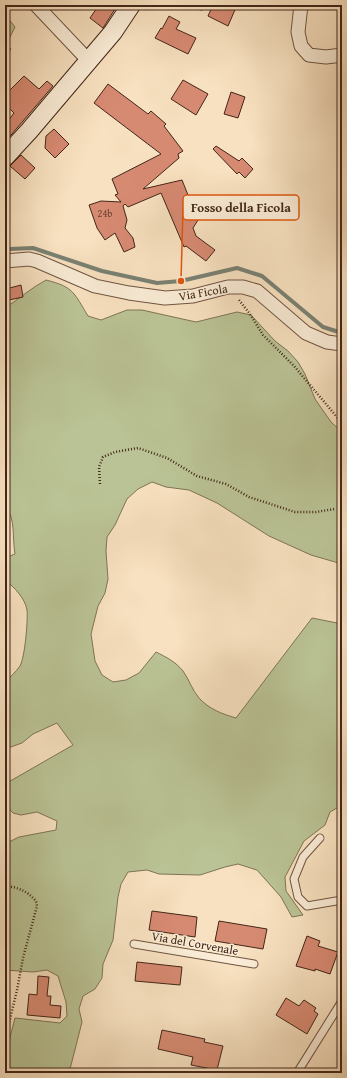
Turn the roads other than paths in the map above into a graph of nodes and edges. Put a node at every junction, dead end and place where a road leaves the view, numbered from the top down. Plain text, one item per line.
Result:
1 (36, 5) edge
2 (131, 5) edge
3 (301, 5) edge
4 (342, 55) edge
5 (88, 60) junction
6 (5, 157) edge
7 (5, 261) edge
8 (342, 344) edge
9 (320, 838) dead end
10 (342, 900) edge
11 (134, 944) dead end
12 (254, 964) dead end
13 (342, 1001) edge
14 (297, 1073) edge

1 - 5 street
2 - 5 main road
3 - 4 street
5 - 6 main road
7 - 8 street, Via Ficola
9 - 10 lane
11 - 12 lane, Via del Corvenale
13 - 14 lane

